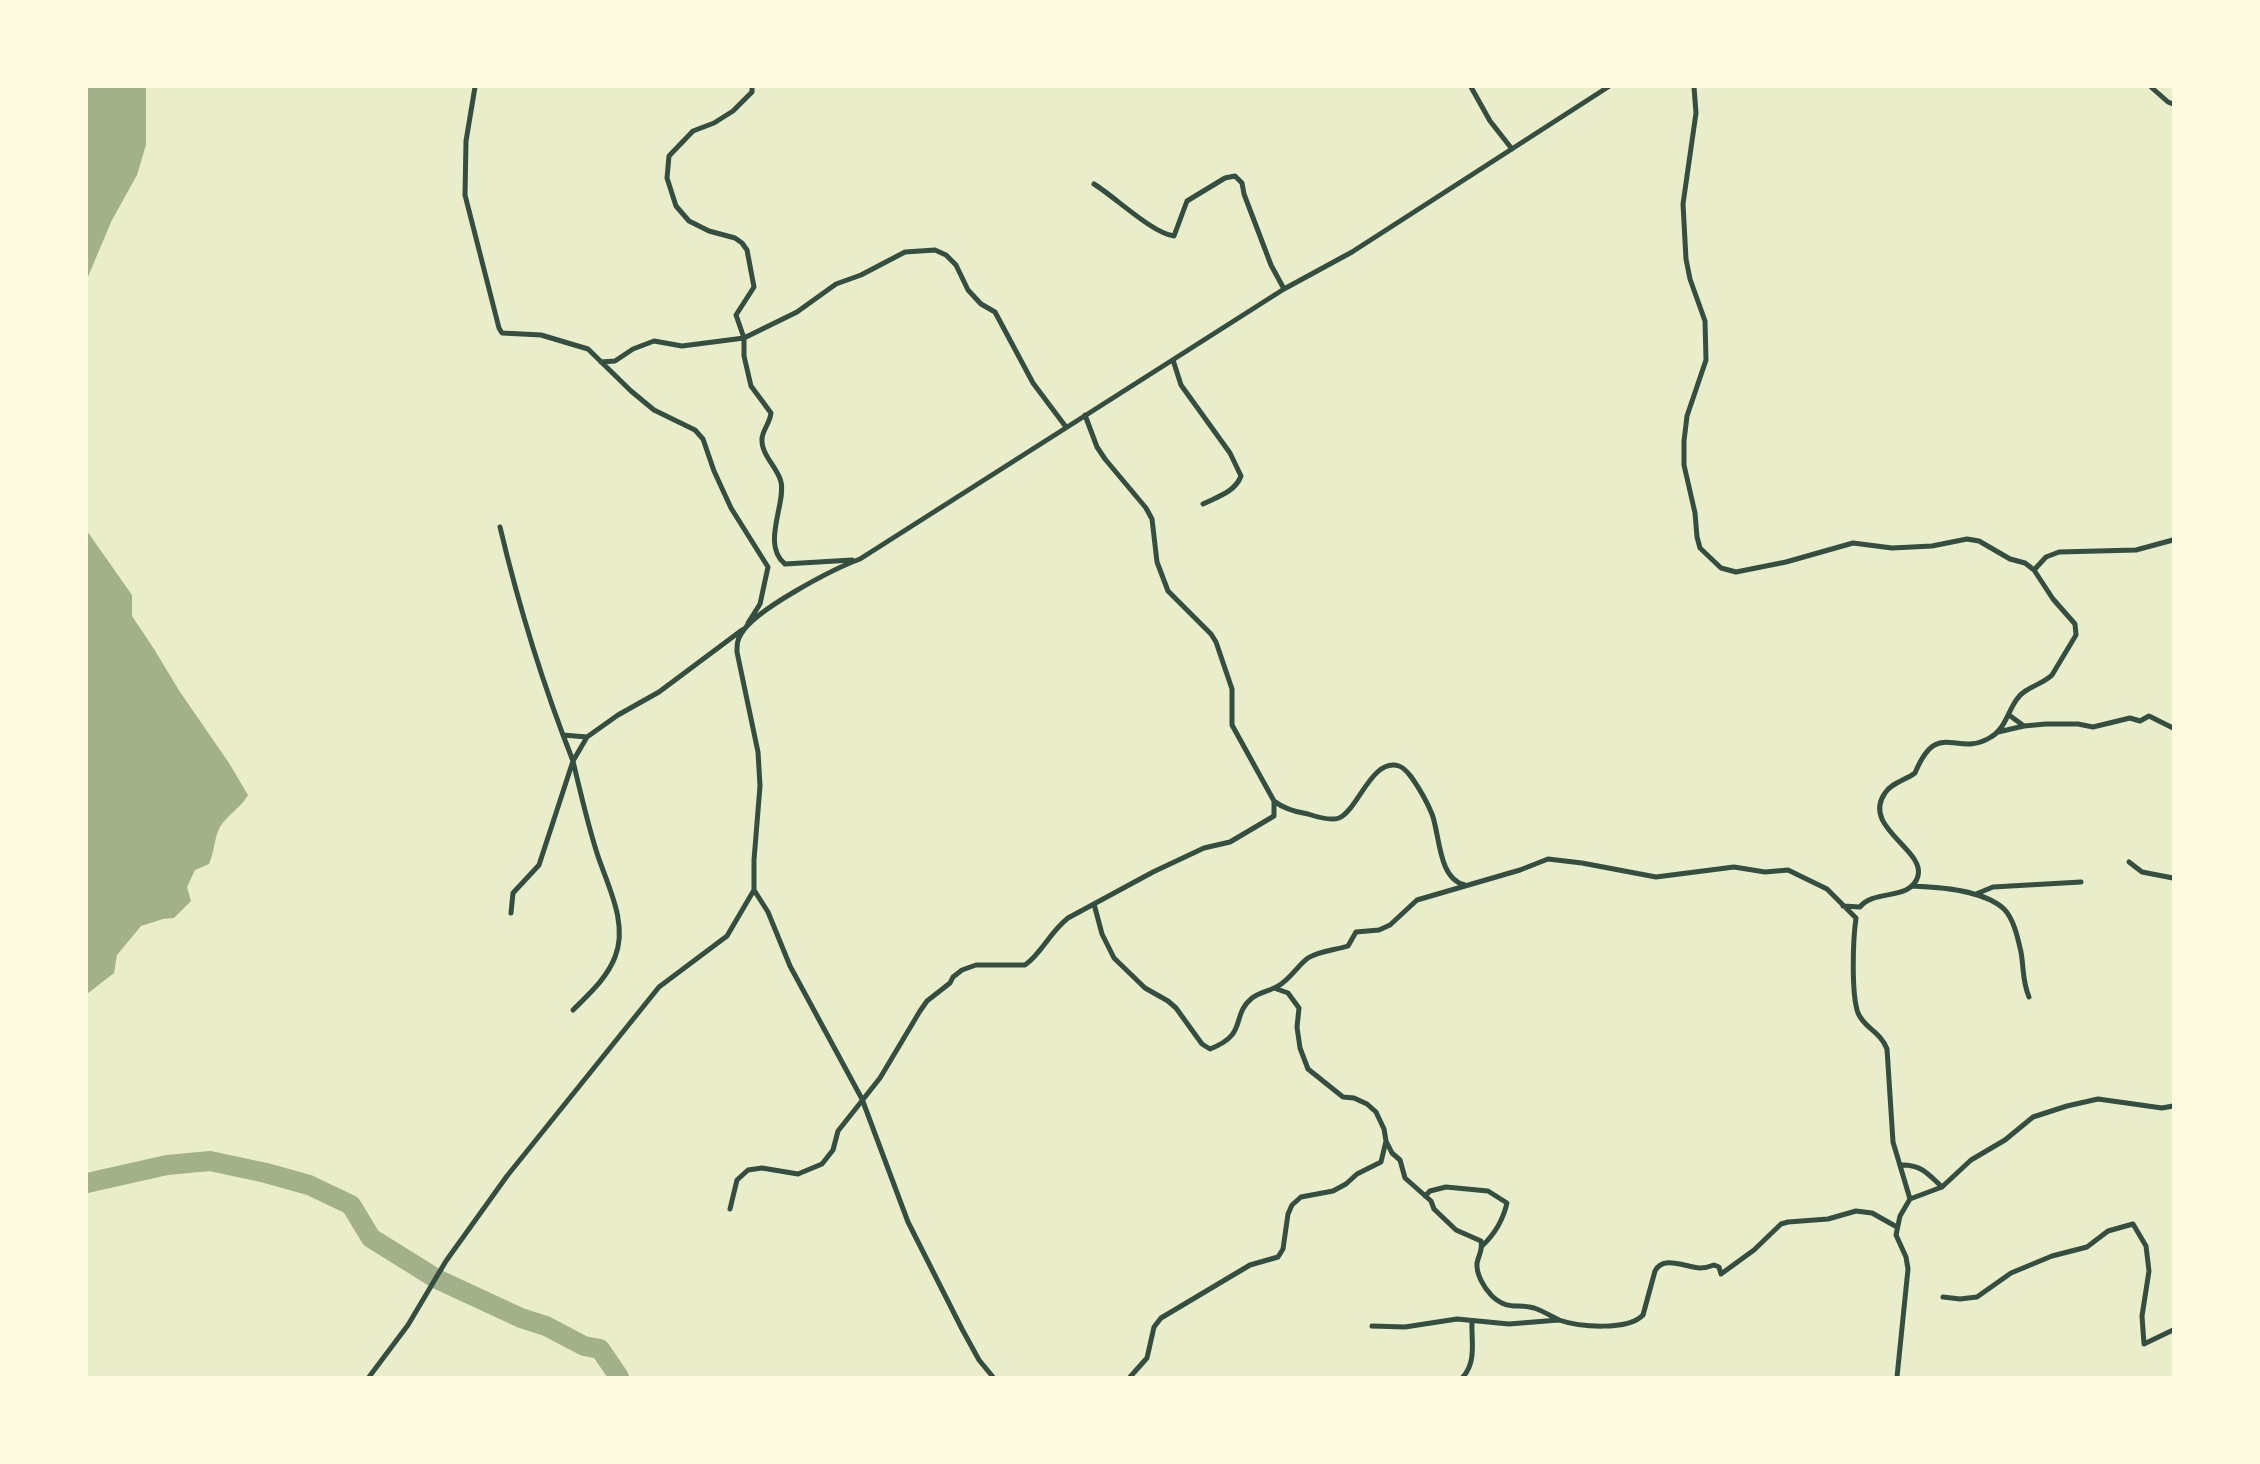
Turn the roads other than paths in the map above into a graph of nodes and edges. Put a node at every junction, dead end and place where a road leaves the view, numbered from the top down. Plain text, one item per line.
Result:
1 (475, 87) edge
2 (752, 87) edge
3 (1471, 87) edge
4 (1608, 87) edge
5 (1694, 87) edge
6 (2151, 87) edge
7 (2173, 104) edge
8 (1512, 149) junction
9 (1094, 184) dead end
10 (1284, 289) junction
11 (744, 338) junction
12 (1173, 360) junction
13 (601, 362) junction
14 (1085, 415) junction
15 (1066, 427) junction
16 (1203, 504) dead end
17 (500, 527) dead end
18 (2173, 540) edge
19 (860, 559) junction
20 (2034, 570) junction
21 (745, 628) junction
22 (2009, 715) junction
23 (2024, 726) junction
24 (2173, 728) edge
25 (1998, 733) junction
26 (563, 735) junction
27 (587, 737) junction
28 (573, 761) junction
29 (1274, 801) junction
30 (2129, 862) dead end
31 (2173, 878) edge
32 (2080, 882) dead end
33 (1467, 885) junction
34 (1912, 886) junction
35 (754, 890) junction
36 (1975, 895) junction
37 (1094, 904) junction
38 (1843, 906) junction
39 (511, 913) dead end
40 (1274, 988) junction
41 (2030, 997) dead end
42 (573, 1010) dead end
43 (862, 1099) junction
44 (2173, 1106) edge
45 (1386, 1141) junction
46 (1900, 1165) junction
47 (1942, 1187) junction
48 (1425, 1196) junction
49 (1910, 1199) junction
50 (730, 1209) dead end
51 (1897, 1227) junction
52 (1482, 1246) junction
53 (1943, 1297) dead end
54 (1561, 1320) junction
55 (1472, 1321) junction
56 (1372, 1326) dead end
57 (2173, 1330) edge
58 (369, 1377) edge
59 (993, 1377) edge
60 (1130, 1377) edge
61 (1463, 1377) edge
62 (1897, 1377) edge

1 - 13 street
2 - 11 street
3 - 8 street
4 - 8 street
5 - 20 street
6 - 7 street
8 - 10 street
9 - 10 street
10 - 12 street
11 - 13 street
11 - 15 street
11 - 19 street
12 - 14 street
12 - 16 street
13 - 21 street
14 - 15 street
14 - 29 street
15 - 19 street
17 - 26 street
18 - 20 street
19 - 21 street
20 - 22 street
21 - 27 street
21 - 35 street
22 - 23 street
22 - 25 street
23 - 24 street
23 - 25 street
25 - 34 street
26 - 27 street
26 - 28 street
27 - 28 street
28 - 39 street
28 - 42 street
29 - 33 street
29 - 37 street
30 - 31 street
32 - 36 street
33 - 38 street
33 - 40 street
34 - 36 street
34 - 38 street
35 - 43 street
35 - 58 street
36 - 41 street
37 - 40 street
37 - 43 street
38 - 46 street
40 - 45 street
43 - 50 street
43 - 59 street
44 - 47 street
45 - 48 street
45 - 60 street
46 - 47 street
46 - 49 street
47 - 49 street
48 - 52 street
48 - 52 street
49 - 51 street
51 - 54 street
51 - 62 street
52 - 54 street
53 - 57 street
54 - 55 street
55 - 56 street
55 - 61 street

